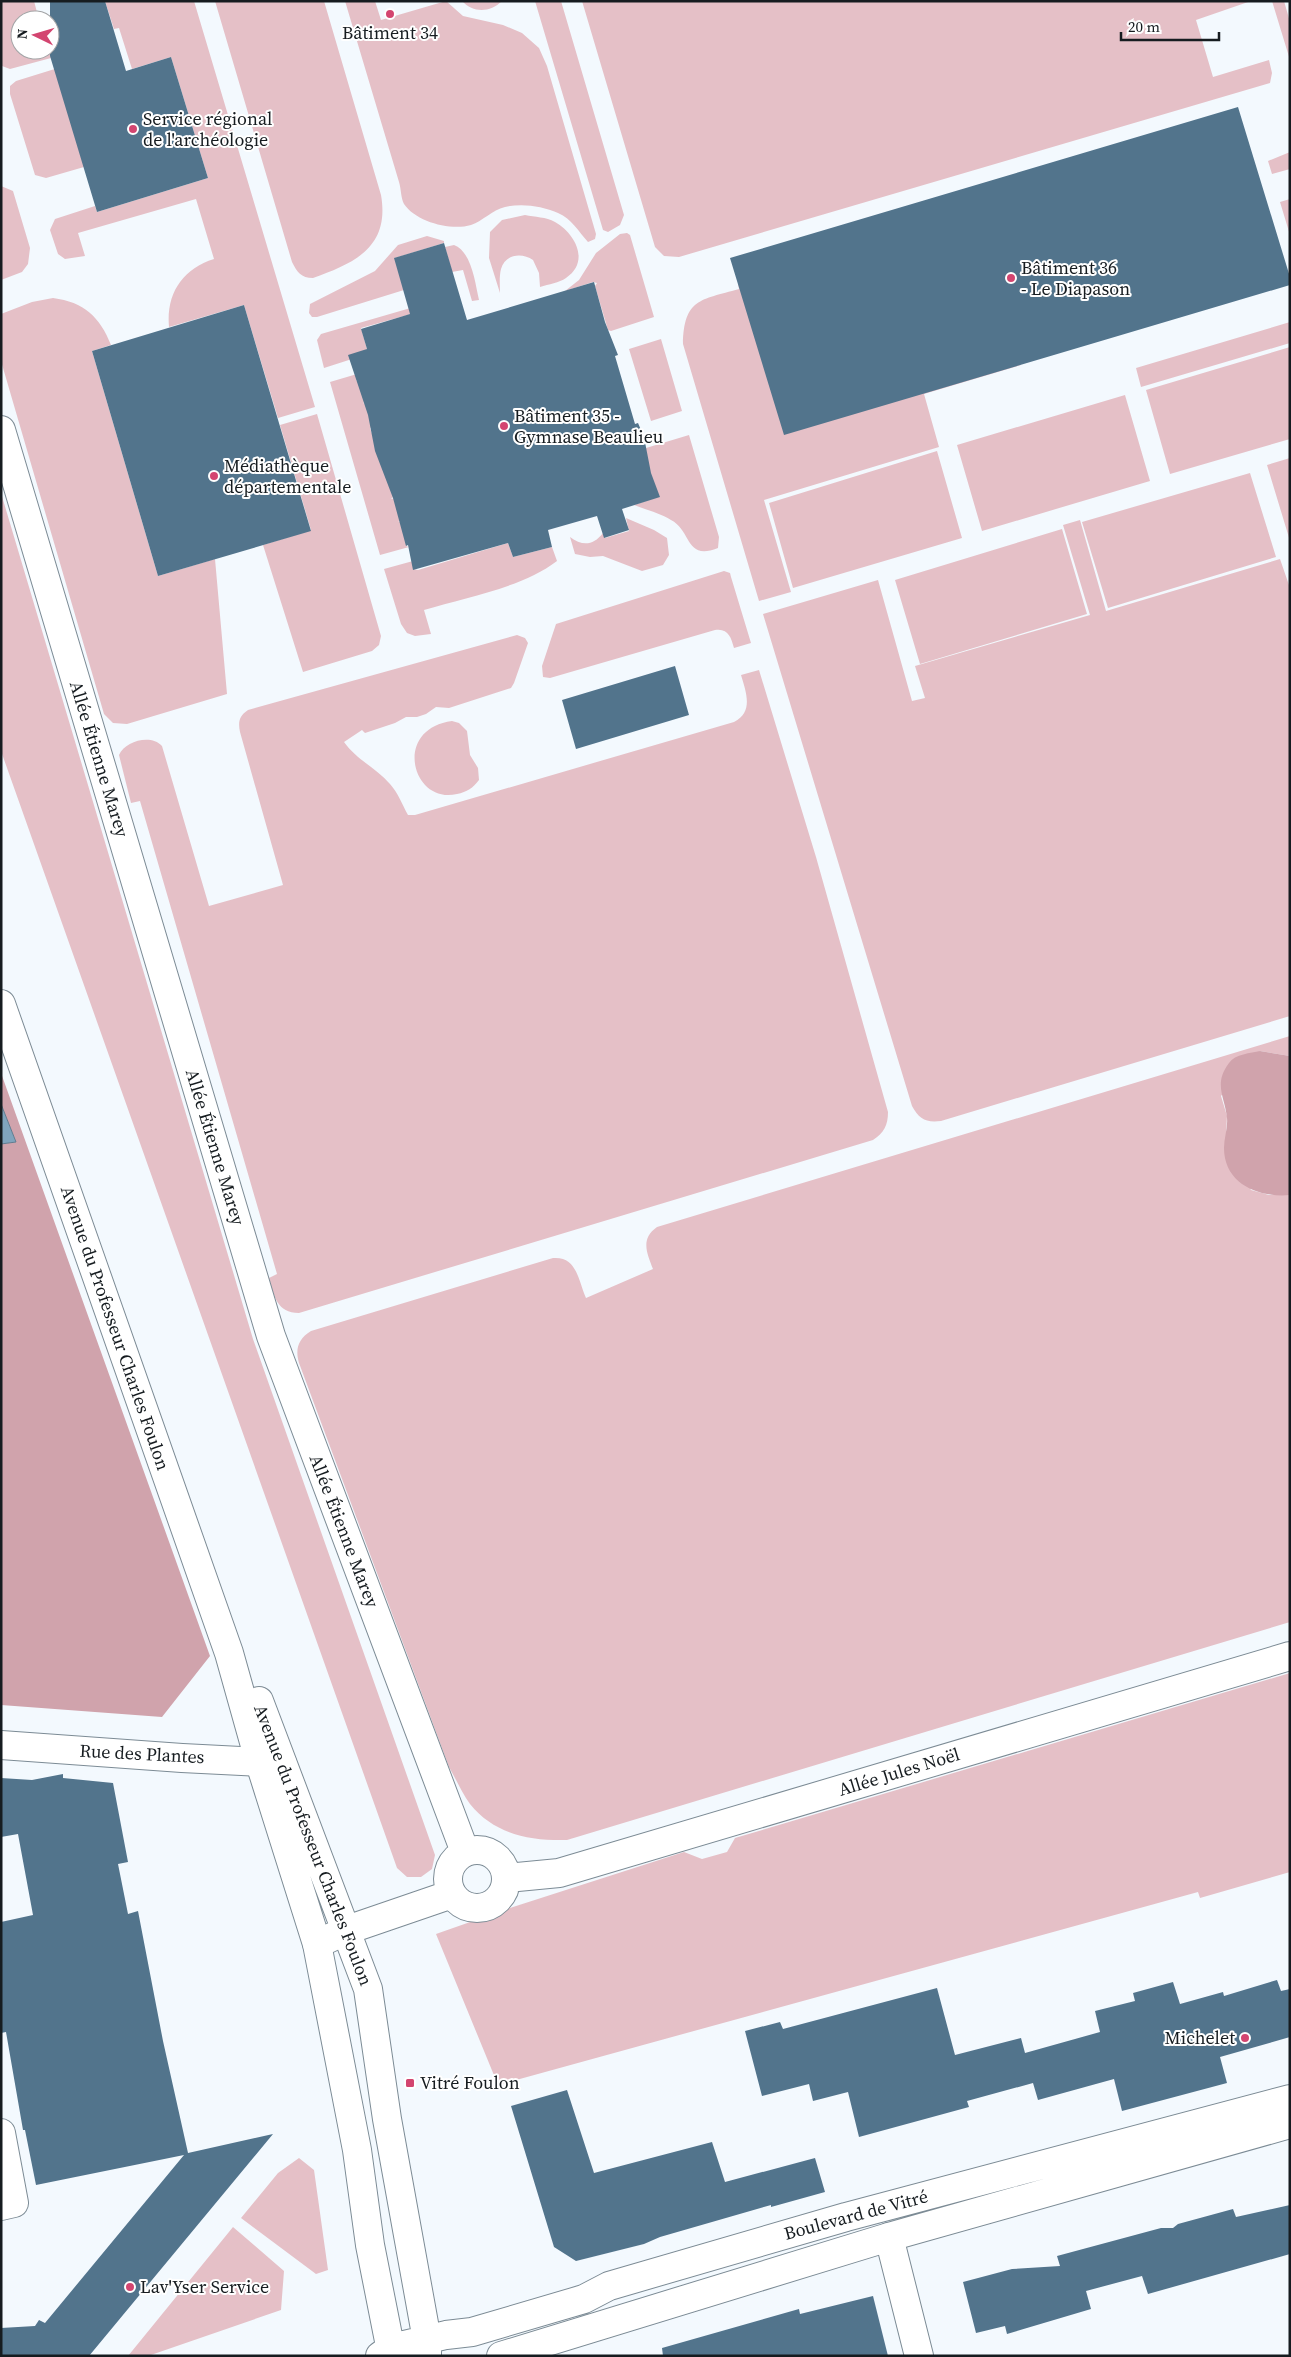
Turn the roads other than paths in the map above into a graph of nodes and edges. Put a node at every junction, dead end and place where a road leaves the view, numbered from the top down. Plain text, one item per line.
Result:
1 (1, 430) edge
2 (1, 1004) edge
3 (1290, 1656) edge
4 (1, 1745) edge
5 (271, 1761) junction
6 (465, 1852) junction
7 (507, 1878) junction
8 (452, 1894) junction
9 (347, 1930) junction
10 (317, 1944) junction
11 (1290, 2099) edge
12 (1290, 2124) edge
13 (1, 2133) edge
14 (1, 2206) edge
15 (890, 2237) junction
16 (427, 2348) edge
17 (388, 2353) edge
18 (501, 2356) edge
19 (919, 2356) edge

1 - 6 main road, Allée Étienne Marey
2 - 5 main road, Avenue du Professeur Charles Foulon
3 - 7 main road, Allée Jules Noël
4 - 5 main road, Rue des Plantes
5 - 9 main road, Avenue du Professeur Charles Foulon
5 - 10 main road, Avenue du Professeur Charles Foulon
6 - 7 main road
6 - 8 main road
7 - 8 main road
8 - 9 main road
9 - 10 main road
9 - 16 main road, Avenue du Professeur Charles Foulon
10 - 17 main road, Avenue du Professeur Charles Foulon
11 - 16 main road, Boulevard de Vitré
12 - 15 main road, Boulevard de Vitré
13 - 14 main road
15 - 18 main road, Boulevard de Vitré
15 - 19 main road
16 - 17 main road, Boulevard de Vitré

